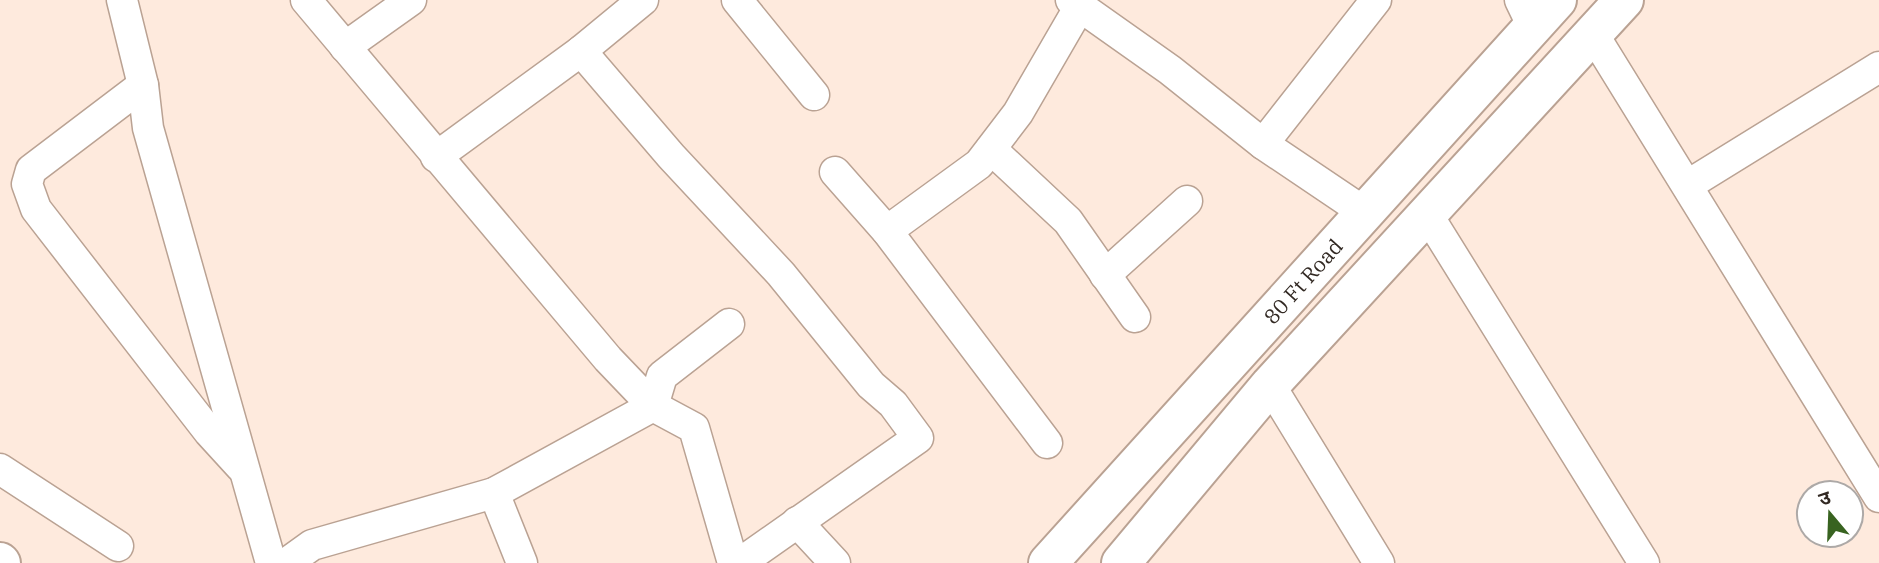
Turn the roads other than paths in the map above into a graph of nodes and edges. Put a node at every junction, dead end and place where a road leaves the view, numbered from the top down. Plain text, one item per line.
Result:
1 (122, 0) edge
2 (306, 0) edge
3 (411, 0) edge
4 (643, 0) edge
5 (737, 0) edge
6 (1376, 0) edge
7 (1624, 0) edge
8 (1076, 3) edge
9 (1536, 9) edge
10 (1593, 34) junction
11 (345, 47) junction
12 (582, 51) junction
13 (1879, 67) edge
14 (143, 85) junction
15 (814, 95) dead end
16 (1263, 144) junction
17 (991, 149) junction
18 (436, 157) junction
19 (835, 172) dead end
20 (1688, 185) junction
21 (1187, 201) dead end
22 (1364, 212) junction
23 (1427, 214) junction
24 (887, 231) junction
25 (1105, 275) junction
26 (1135, 317) dead end
27 (729, 324) dead end
28 (1270, 385) junction
29 (653, 406) junction
30 (1047, 443) dead end
31 (0, 469) edge
32 (245, 471) junction
33 (494, 493) junction
34 (1879, 497) edge
35 (797, 522) junction
36 (118, 546) dead end
37 (316, 554) edge
38 (1125, 562) edge
39 (271, 563) edge
40 (287, 563) edge
41 (522, 563) edge
42 (733, 563) edge
43 (740, 563) edge
44 (835, 563) edge
45 (1048, 563) edge
46 (1380, 563) edge
47 (1644, 563) edge

1 - 14 street
2 - 11 street
3 - 11 street
4 - 12 street
5 - 15 street
6 - 16 street
7 - 10 main road
8 - 16 street
8 - 17 street
9 - 22 main road, 80 Ft Road
10 - 20 street
10 - 23 main road
11 - 18 street
12 - 18 street
12 - 35 street
13 - 20 street
14 - 32 street
14 - 32 street
16 - 22 street
17 - 24 street
17 - 25 street
18 - 29 street
19 - 24 street
20 - 34 street
21 - 25 street
22 - 45 main road, 80 Ft Road
23 - 28 main road
23 - 47 street
24 - 30 street
25 - 26 street
27 - 29 street
28 - 38 main road
28 - 46 street
29 - 33 street
29 - 42 street
31 - 36 street
32 - 39 street
33 - 37 street
33 - 41 street
35 - 43 street
35 - 44 street
37 - 40 street

